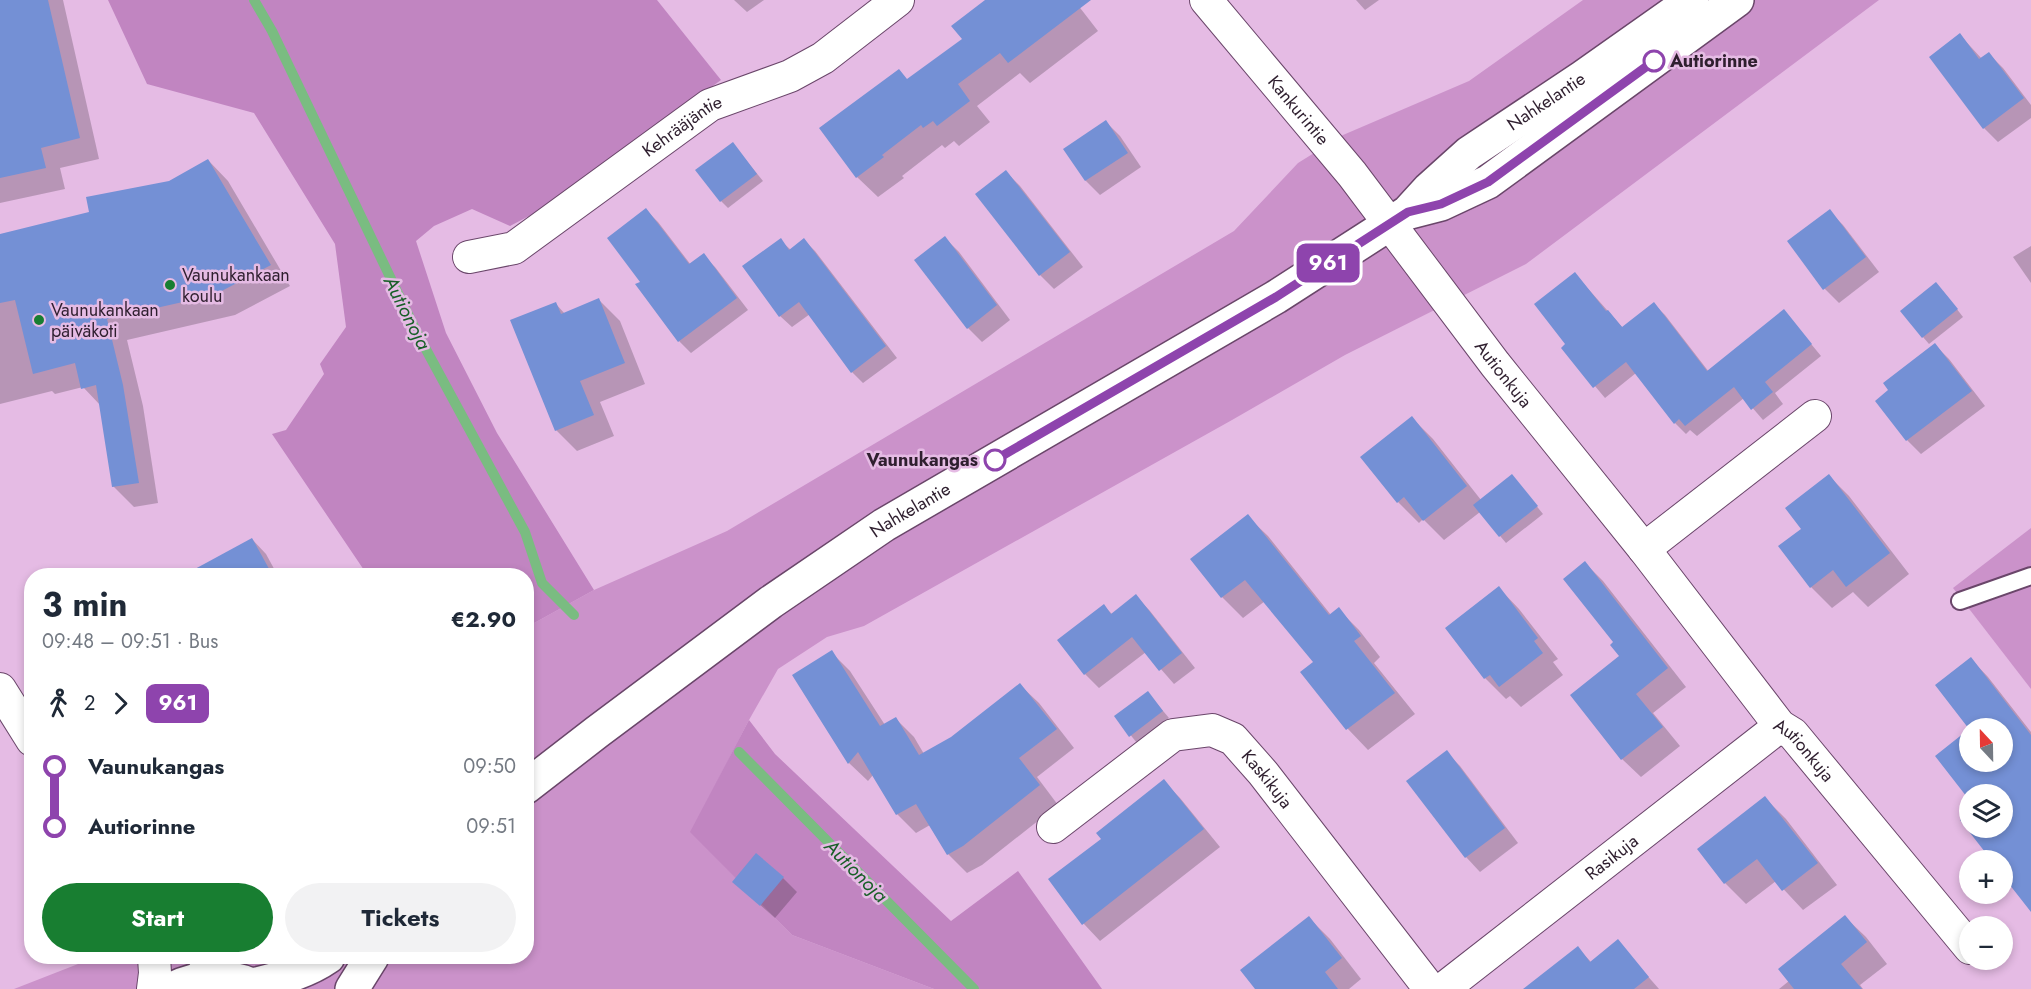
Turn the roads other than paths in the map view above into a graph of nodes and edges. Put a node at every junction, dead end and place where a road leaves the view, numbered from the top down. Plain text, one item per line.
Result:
1 (898, 0) edge
2 (1206, 0) edge
3 (1692, 0) edge
4 (1737, 0) edge
5 (1399, 218) junction
6 (469, 257) dead end
7 (1815, 416) dead end
8 (1644, 549) junction
9 (2031, 576) edge
10 (1960, 601) dead end
11 (0, 689) edge
12 (1780, 726) junction
13 (24, 727) edge
14 (534, 781) edge
15 (1053, 827) dead end
16 (1959, 935) edge
17 (154, 964) edge
18 (214, 964) edge
19 (318, 964) edge
20 (367, 964) edge
21 (246, 985) edge
22 (153, 989) edge
23 (172, 989) edge
24 (351, 989) edge
25 (1430, 989) edge
26 (1443, 989) edge

1 - 6 street, Kehrääjäntie
2 - 5 street, Kankurintie
3 - 5 main road, Nahkelantie
4 - 5 main road, Nahkelantie
5 - 8 street, Autionkuja
5 - 14 main road, Nahkelantie
7 - 8 street
8 - 12 street, Autionkuja
9 - 10 lane
11 - 13 street
12 - 16 street, Autionkuja
12 - 26 street, Rasikuja
15 - 25 street, Kaskikuja
17 - 22 street
18 - 21 street
19 - 21 main road
20 - 24 main road
21 - 23 main road

